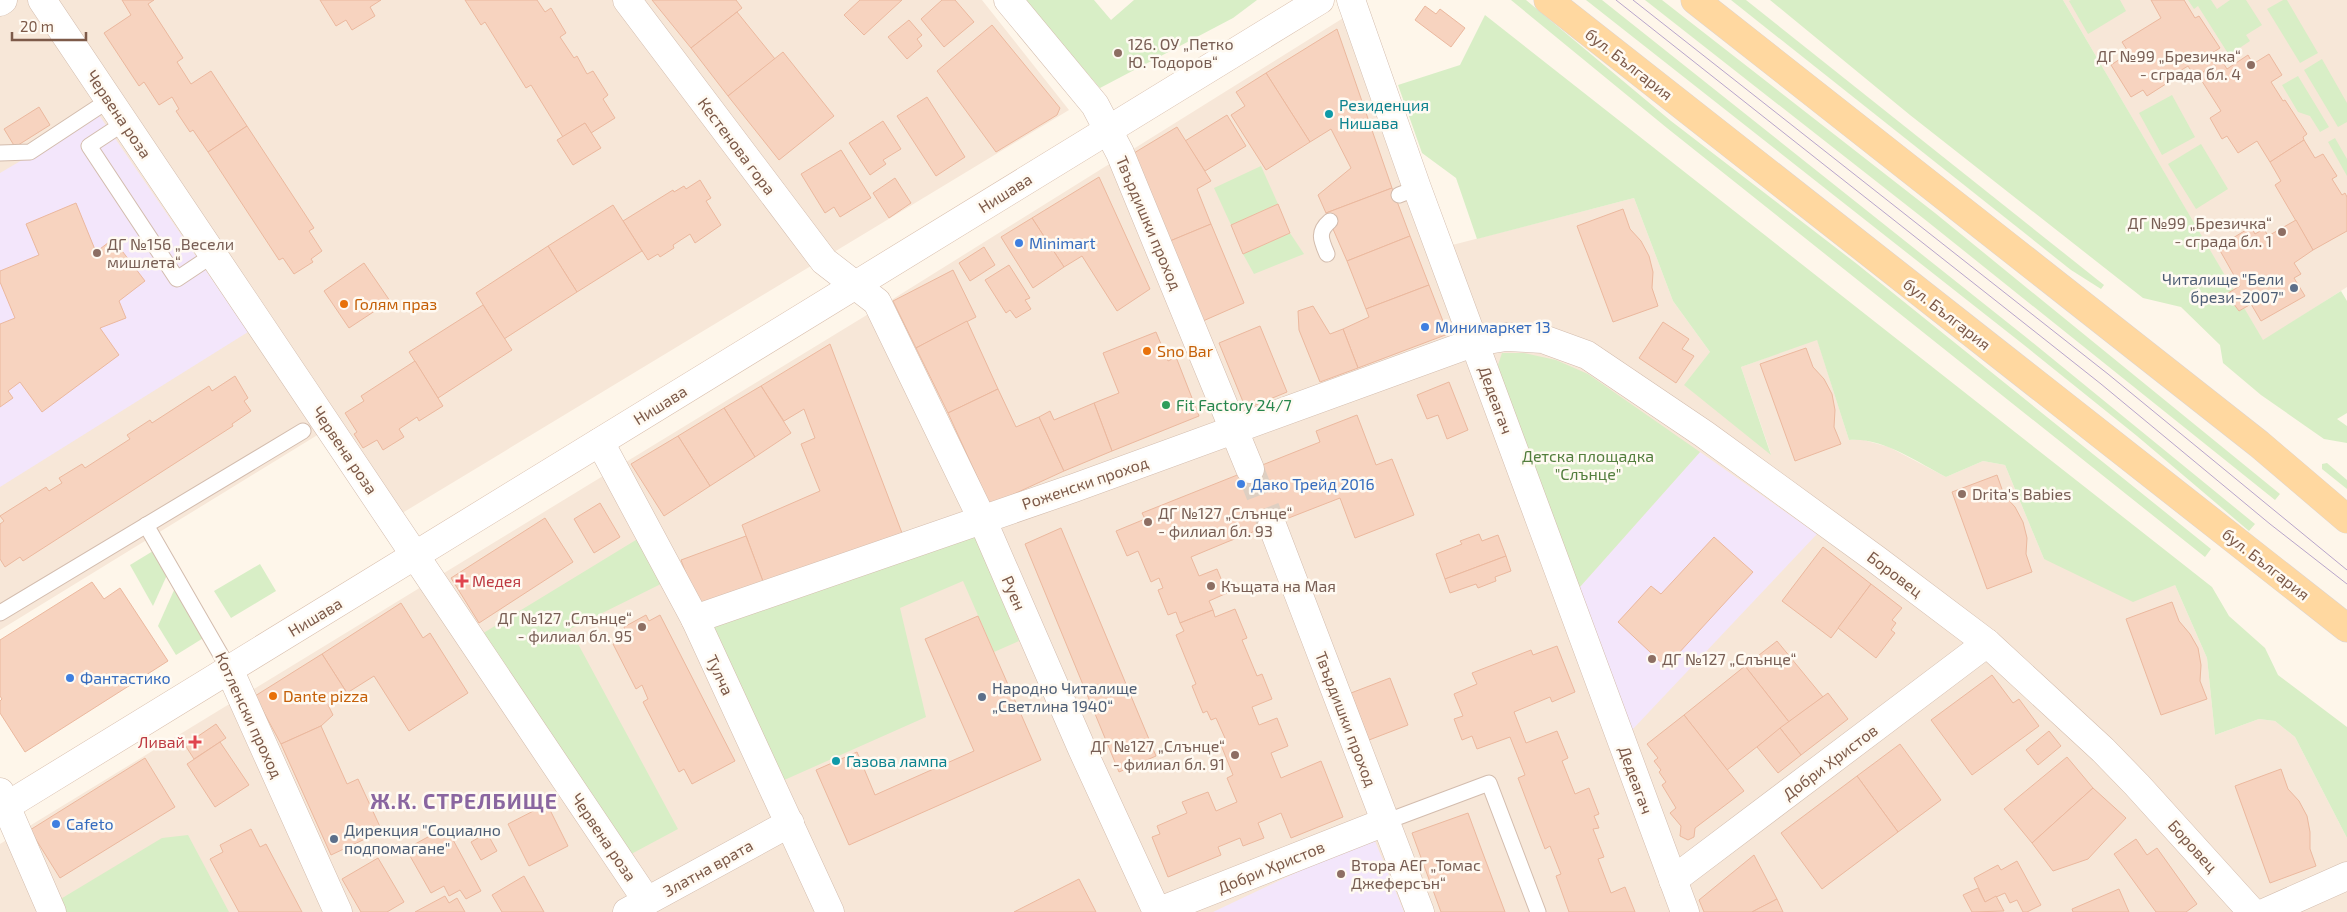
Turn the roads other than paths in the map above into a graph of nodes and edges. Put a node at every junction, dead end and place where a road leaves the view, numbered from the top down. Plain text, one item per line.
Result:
1 (42, 0) edge
2 (627, 0) edge
3 (1008, 0) edge
4 (1320, 0) edge
5 (1351, 0) edge
6 (1548, 0) edge
7 (1695, 0) edge
8 (109, 100) junction
9 (124, 123) junction
10 (1108, 131) junction
11 (0, 153) edge
12 (1330, 221) dead end
13 (213, 254) junction
14 (1327, 254) dead end
15 (856, 285) junction
16 (1474, 342) junction
17 (1234, 430) junction
18 (303, 431) dead end
19 (600, 442) junction
20 (1250, 469) tunnel mouth
21 (982, 519) junction
22 (2347, 519) edge
23 (146, 525) junction
24 (1272, 525) tunnel mouth
25 (415, 556) junction
26 (0, 613) edge
27 (695, 619) junction
28 (2347, 628) edge
29 (1987, 643) junction
30 (229, 670) junction
31 (2, 803) edge
32 (1386, 822) junction
33 (790, 823) junction
34 (2347, 876) edge
35 (1673, 880) junction
36 (637, 906) edge
37 (52, 912) edge
38 (338, 912) edge
39 (830, 912) edge
40 (1157, 912) edge
41 (1420, 912) edge
42 (1538, 912) edge
43 (1685, 912) edge
44 (2252, 912) edge
45 (2266, 912) edge

1 - 8 street, Червена роза
2 - 15 street, Кестенова гора
3 - 10 street, Твърдишки проход
4 - 10 street, Нишава
5 - 16 street, Дедеагач
6 - 28 main road, бул. България
7 - 22 main road
8 - 9 street, Червена роза
8 - 11 lane
9 - 13 street, Червена роза
9 - 13 lane
10 - 15 street, Нишава
10 - 17 street, Твърдишки проход
12 - 14 lane
13 - 25 street, Червена роза
15 - 19 street, Нишава
15 - 21 street, Руен
16 - 17 street, Роженски проход
16 - 29 street, Боровец
16 - 35 street, Дедеагач
17 - 20 street, Твърдишки проход
17 - 21 street, Роженски проход
18 - 23 lane
19 - 25 street, Нишава
19 - 27 street, Тулча
21 - 27 street, Роженски проход
21 - 40 street, Руен
23 - 26 lane
23 - 30 lane, Котленски проход
24 - 32 street, Твърдишки проход
25 - 30 street, Нишава
25 - 36 street, Червена роза
27 - 33 street, Тулча
29 - 35 street, Добри Христов
29 - 44 street, Боровец
30 - 31 street, Нишава
30 - 38 street, Котленски проход
31 - 37 street
32 - 40 street, Добри Христов
32 - 41 street, Твърдишки проход
32 - 42 lane
33 - 36 street, Златна врата
33 - 39 street, Тулча
34 - 45 street
35 - 43 street, Дедеагач

